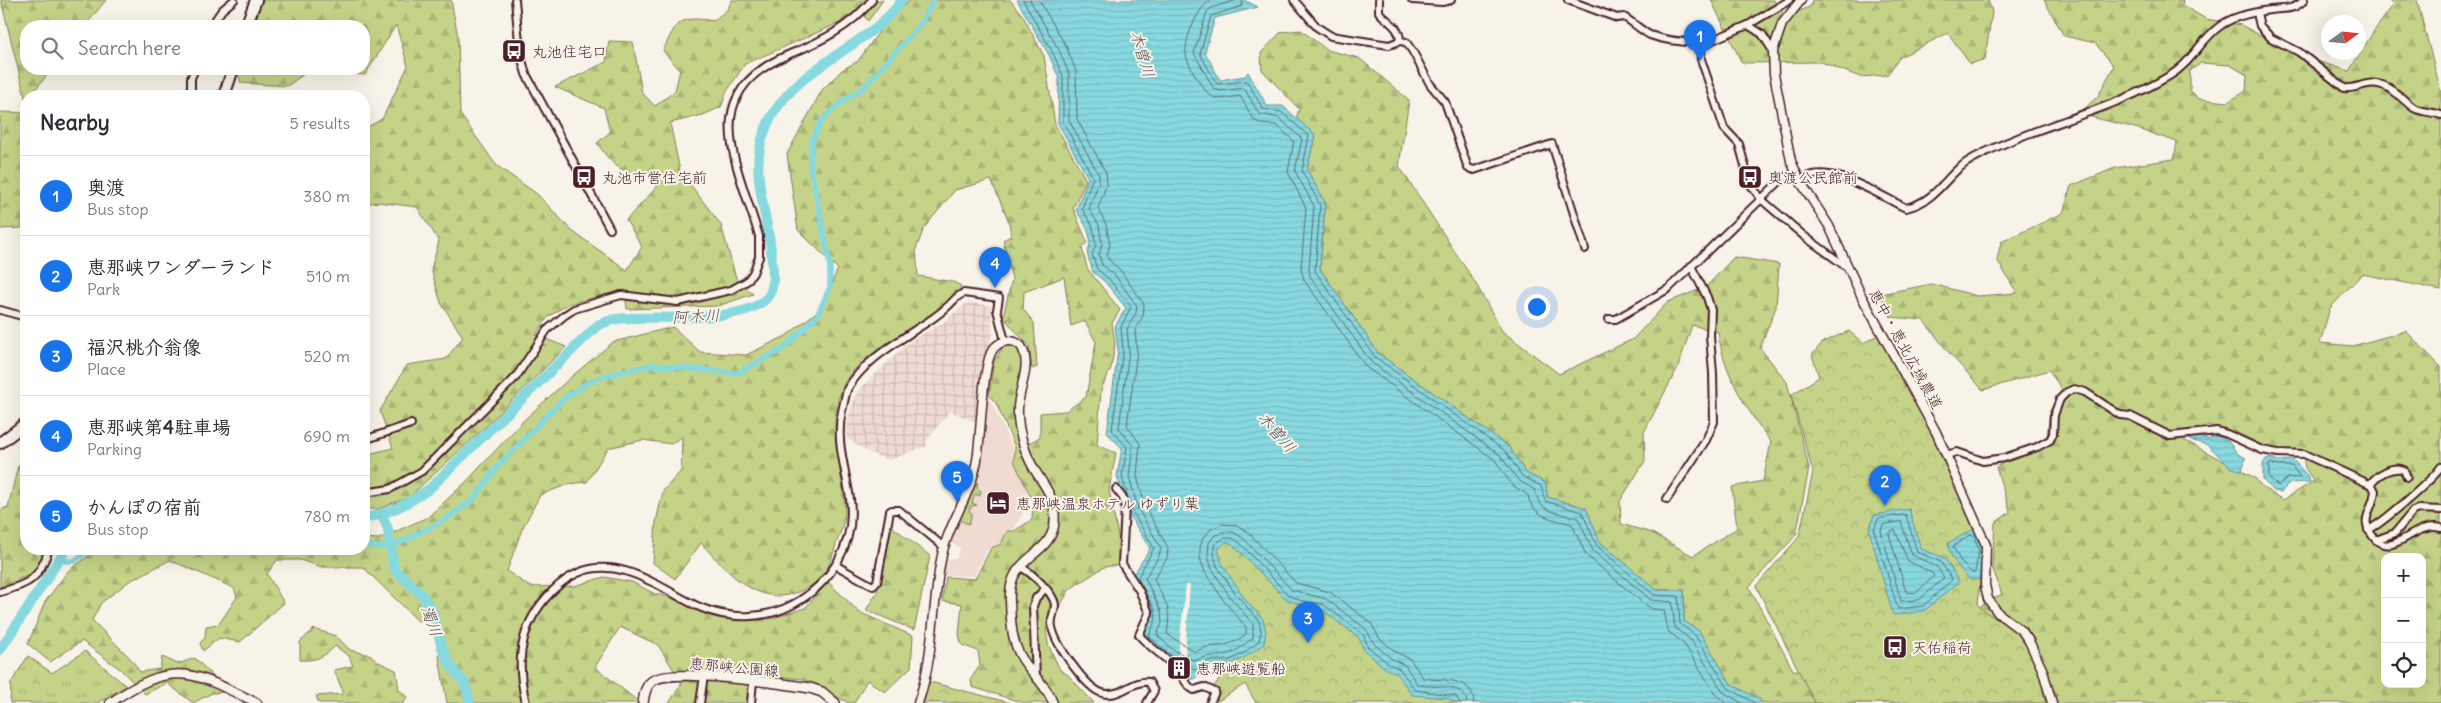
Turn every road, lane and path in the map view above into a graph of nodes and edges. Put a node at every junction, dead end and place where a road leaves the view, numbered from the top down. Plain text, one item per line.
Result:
1 (234, 0) edge
2 (256, 0) edge
3 (515, 0) edge
4 (872, 0) edge
5 (1294, 0) edge
6 (1379, 0) edge
7 (1412, 0) edge
8 (1451, 0) edge
9 (1568, 0) edge
10 (1790, 0) edge
11 (1801, 0) edge
12 (2304, 0) edge
13 (2257, 13) junction
14 (215, 20) edge
15 (248, 20) edge
16 (1748, 24) junction
17 (1400, 41) junction
18 (1701, 43) junction
19 (1773, 51) junction
20 (192, 75) edge
21 (231, 75) edge
22 (191, 90) edge
23 (226, 90) edge
24 (2441, 115) edge
25 (1796, 173) junction
26 (1800, 181) junction
27 (1762, 200) junction
28 (610, 229) dead end
29 (1586, 248) dead end
30 (1691, 266) junction
31 (1848, 268) junction
32 (0, 310) edge
33 (20, 315) edge
34 (1610, 319) dead end
35 (1005, 341) junction
36 (411, 424) dead end
37 (20, 428) edge
38 (370, 438) edge
39 (0, 443) edge
40 (1946, 455) junction
41 (2441, 467) edge
42 (2441, 476) edge
43 (2407, 478) dead end
44 (2433, 478) junction
45 (2370, 484) junction
46 (1116, 489) dead end
47 (370, 492) edge
48 (1667, 499) dead end
49 (2441, 510) edge
50 (2441, 528) edge
51 (2368, 530) junction
52 (2376, 540) junction
53 (944, 547) junction
54 (46, 555) edge
55 (837, 566) junction
56 (1020, 567) junction
57 (1045, 589) junction
58 (0, 592) edge
59 (704, 676) junction
60 (1036, 678) junction
61 (753, 681) junction
62 (110, 703) edge
63 (257, 703) edge
64 (526, 703) edge
65 (643, 703) edge
66 (700, 703) edge
67 (751, 703) edge
68 (835, 703) edge
69 (918, 703) edge
70 (1053, 703) edge
71 (1147, 703) edge
72 (1210, 703) edge
73 (2052, 703) edge

1 - 14 street
2 - 15 main road
3 - 28 street
4 - 47 street
5 - 17 street
6 - 17 street
7 - 8 street
9 - 18 street
10 - 16 street
11 - 19 street, 恵中・恵北広域農道
12 - 13 street
13 - 24 street
13 - 26 street
16 - 18 street
16 - 19 street
17 - 29 street
18 - 27 street
19 - 25 street, 恵中・恵北広域農道
20 - 22 street
21 - 23 main road
25 - 26 street, 恵中・恵北広域農道
25 - 27 street
26 - 31 street, 恵中・恵北広域農道
27 - 30 street
27 - 31 street
30 - 34 street
30 - 48 street
31 - 40 street, 恵中・恵北広域農道
32 - 33 street
35 - 53 street
35 - 55 street
35 - 56 street
36 - 38 street
37 - 39 main road
40 - 45 street
40 - 73 street, 恵中・恵北広域農道
41 - 44 street
42 - 44 street
43 - 45 street
44 - 51 street
45 - 51 street
46 - 72 street
49 - 52 street
50 - 52 street
51 - 52 street
53 - 55 street
53 - 69 street
54 - 58 street
55 - 64 street
56 - 57 street
56 - 60 street
57 - 60 street
57 - 71 street
59 - 61 main road, 恵那峡公園線
59 - 65 main road, 恵那峡公園線
59 - 66 street
60 - 70 street
61 - 67 street
61 - 68 main road, 恵那峡公園線
62 - 63 street

